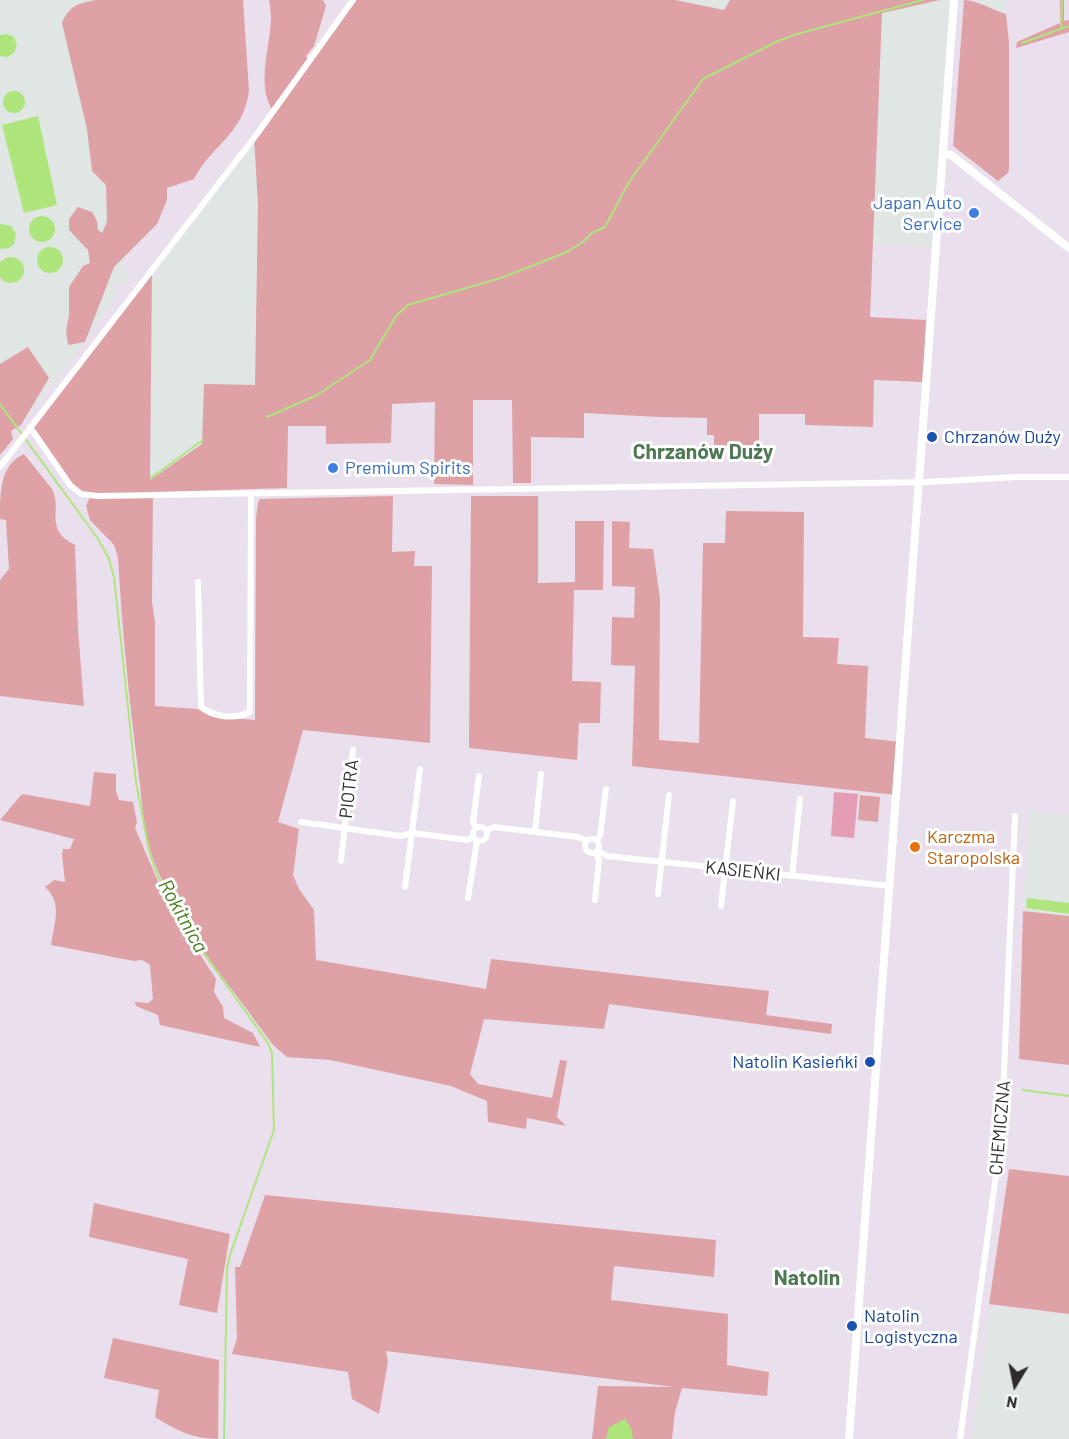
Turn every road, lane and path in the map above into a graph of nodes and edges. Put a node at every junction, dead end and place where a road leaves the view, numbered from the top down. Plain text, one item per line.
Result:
1 (353, 0) edge
2 (954, 0) edge
3 (943, 153) junction
4 (1069, 248) edge
5 (28, 430) junction
6 (0, 467) edge
7 (1069, 477) edge
8 (919, 482) junction
9 (251, 494) junction
10 (198, 582) dead end
11 (353, 750) dead end
12 (420, 769) dead end
13 (541, 774) dead end
14 (478, 776) dead end
15 (606, 789) dead end
16 (669, 795) dead end
17 (800, 799) dead end
18 (733, 801) dead end
19 (1015, 816) dead end
20 (301, 822) dead end
21 (476, 827) junction
22 (345, 828) junction
23 (487, 830) junction
24 (535, 832) junction
25 (412, 833) junction
26 (475, 839) junction
27 (596, 840) junction
28 (587, 841) junction
29 (597, 852) junction
30 (340, 861) dead end
31 (662, 862) junction
32 (726, 868) junction
33 (792, 876) junction
34 (890, 886) junction
35 (405, 887) dead end
36 (658, 894) dead end
37 (468, 898) dead end
38 (595, 900) dead end
39 (722, 906) dead end
40 (849, 1439) edge
41 (960, 1439) edge

1 - 5 street
2 - 3 street
3 - 4 street
3 - 8 street
5 - 6 street
5 - 9 street
7 - 8 street
8 - 9 street
8 - 34 street
9 - 10 street
11 - 22 street, PIOTRA
12 - 25 street
13 - 24 street
14 - 21 street
15 - 27 street
16 - 31 street
17 - 33 street
18 - 32 street
19 - 41 street, CHEMICZNA
20 - 22 street
21 - 23 street
21 - 26 street
22 - 25 street
22 - 30 street, PIOTRA
23 - 24 street
23 - 26 street
24 - 28 street
25 - 26 street
25 - 35 street
26 - 37 street
27 - 28 street
27 - 29 street
28 - 29 street
29 - 31 street, KASIEŃKI
29 - 38 street
31 - 32 street, KASIEŃKI
31 - 36 street
32 - 33 street, KASIEŃKI
32 - 39 street
33 - 34 street, KASIEŃKI
34 - 40 street

